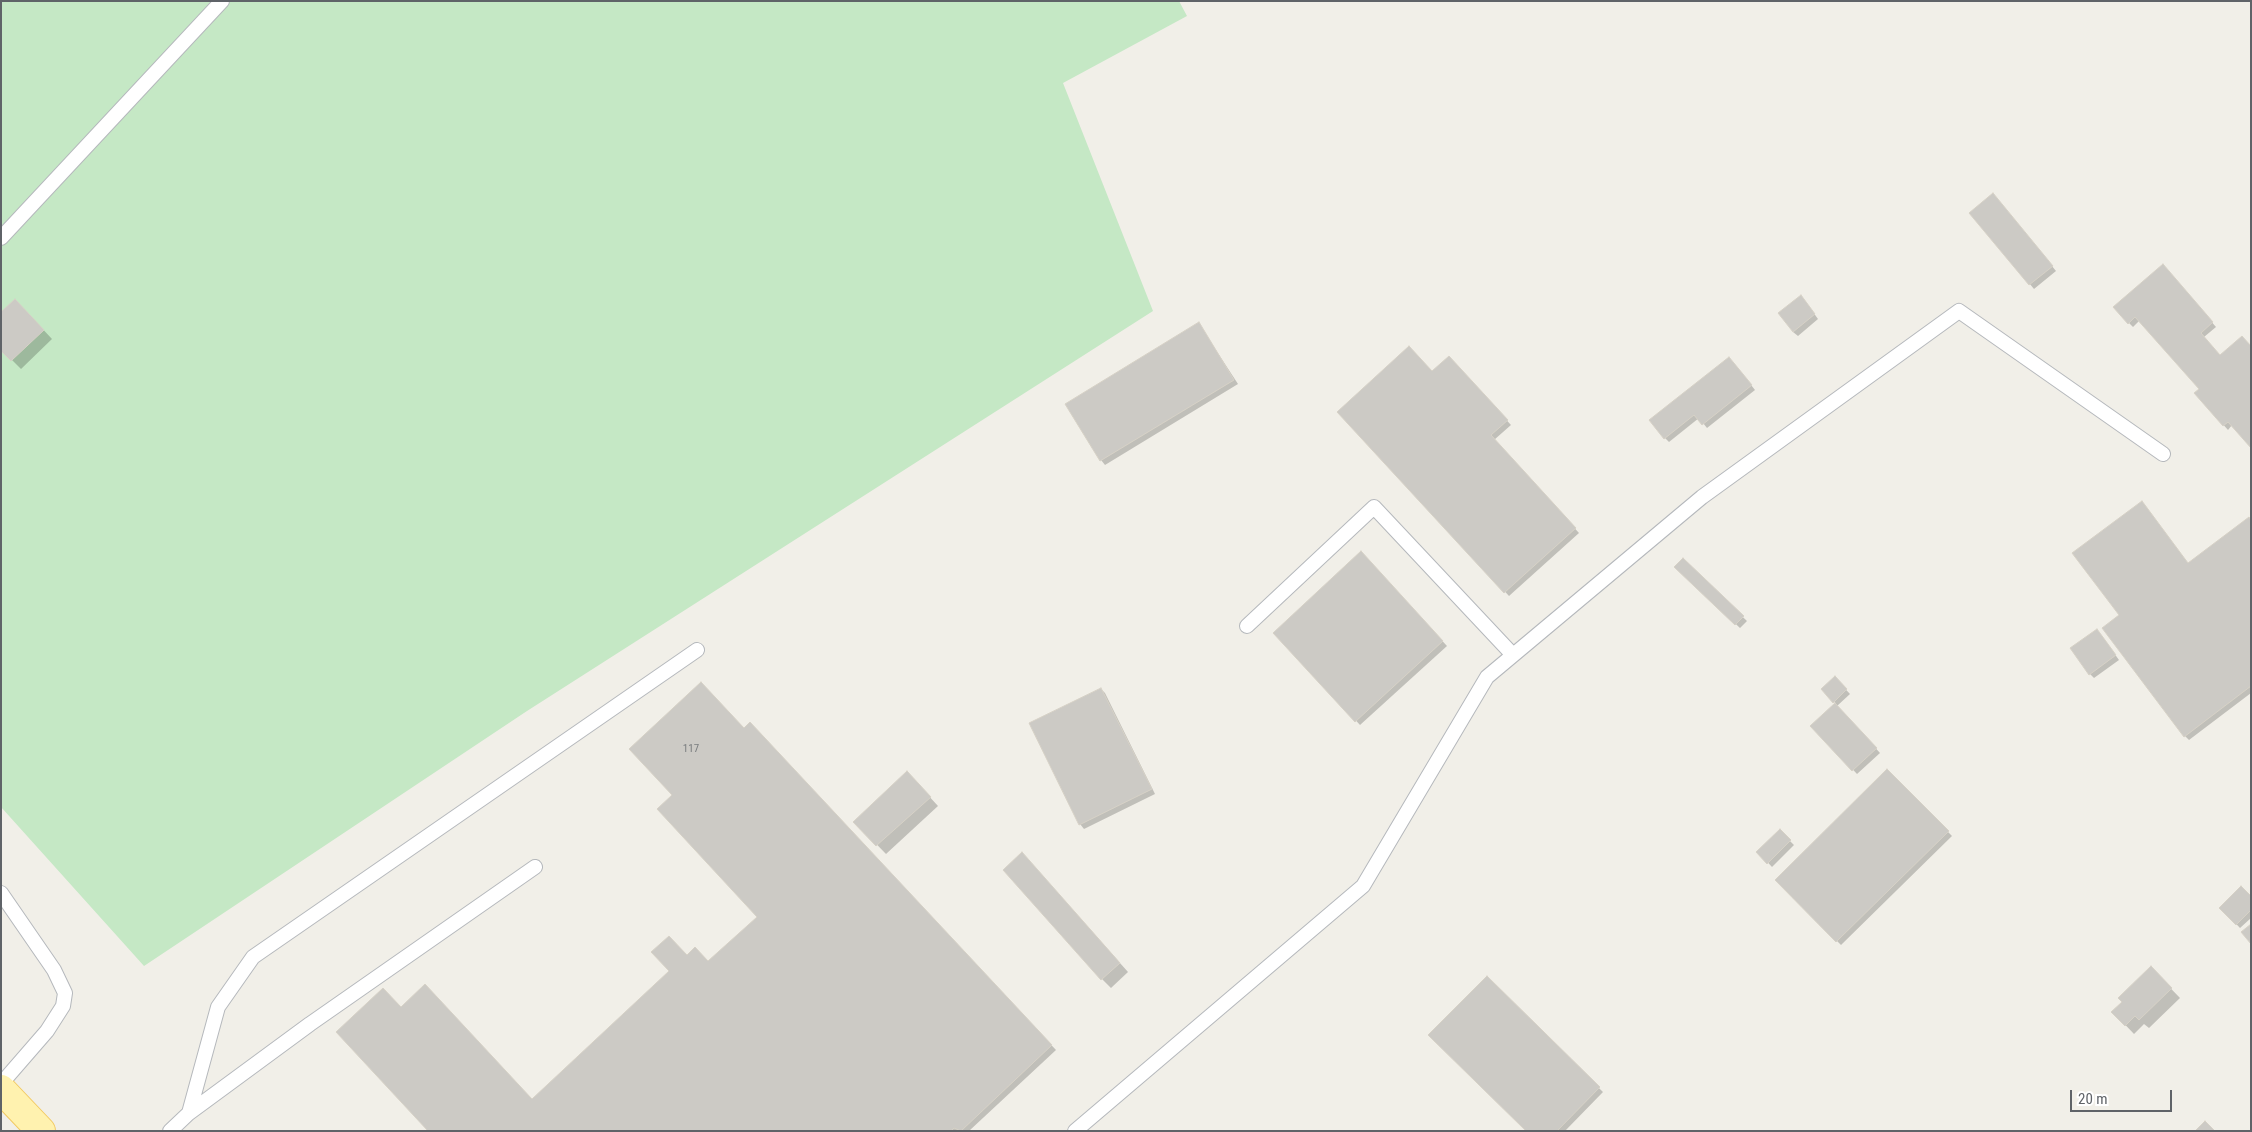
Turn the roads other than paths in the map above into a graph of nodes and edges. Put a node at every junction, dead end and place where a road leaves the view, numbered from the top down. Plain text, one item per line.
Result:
1 (222, 1) edge
2 (1, 238) edge
3 (2163, 454) dead end
4 (1247, 626) dead end
5 (697, 650) dead end
6 (1513, 656) junction
7 (535, 867) dead end
8 (1, 893) edge
9 (1, 1084) edge
10 (1, 1089) edge
11 (189, 1113) junction
12 (41, 1131) edge
13 (170, 1131) edge
14 (1075, 1131) edge

1 - 2 lane
3 - 6 lane
4 - 6 lane
5 - 11 lane
6 - 14 lane
7 - 11 lane
8 - 9 lane
10 - 12 main road
11 - 13 lane

